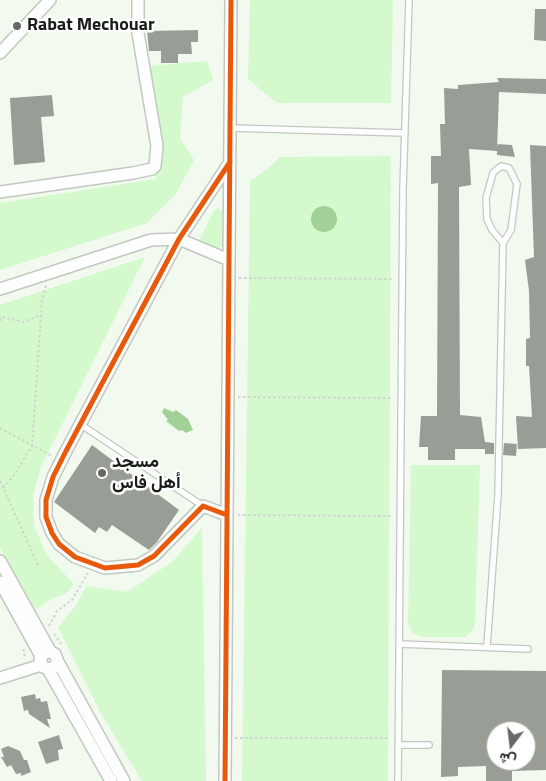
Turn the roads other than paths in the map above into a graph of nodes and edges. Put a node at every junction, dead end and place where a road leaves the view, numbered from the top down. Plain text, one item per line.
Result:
1 (50, 0) edge
2 (138, 0) edge
3 (231, 0) edge
4 (409, 0) edge
5 (0, 53) edge
6 (230, 128) junction
7 (404, 133) junction
8 (230, 162) junction
9 (0, 192) edge
10 (179, 239) junction
11 (503, 243) junction
12 (229, 260) junction
13 (0, 289) edge
14 (80, 424) junction
15 (203, 506) junction
16 (227, 515) junction
17 (0, 561) edge
18 (0, 582) edge
19 (36, 636) junction
20 (400, 644) junction
21 (487, 646) junction
22 (528, 649) dead end
23 (48, 661) junction
24 (0, 678) edge
25 (398, 745) junction
26 (430, 745) dead end
27 (111, 781) edge
28 (124, 781) edge
29 (225, 781) edge
30 (398, 781) edge

1 - 5 street
2 - 9 street
3 - 6 street
4 - 7 lane
6 - 7 lane
6 - 8 street
7 - 20 lane
8 - 10 street
8 - 12 street
10 - 12 street
10 - 13 street
10 - 14 street
11 - 11 lane
11 - 21 lane
12 - 16 street
14 - 15 lane
14 - 15 street
15 - 16 street
16 - 29 street
17 - 19 street
18 - 19 street
19 - 23 street
20 - 21 lane
20 - 25 lane
21 - 22 lane
23 - 24 street
23 - 27 street
23 - 28 street
25 - 26 lane
25 - 30 lane

